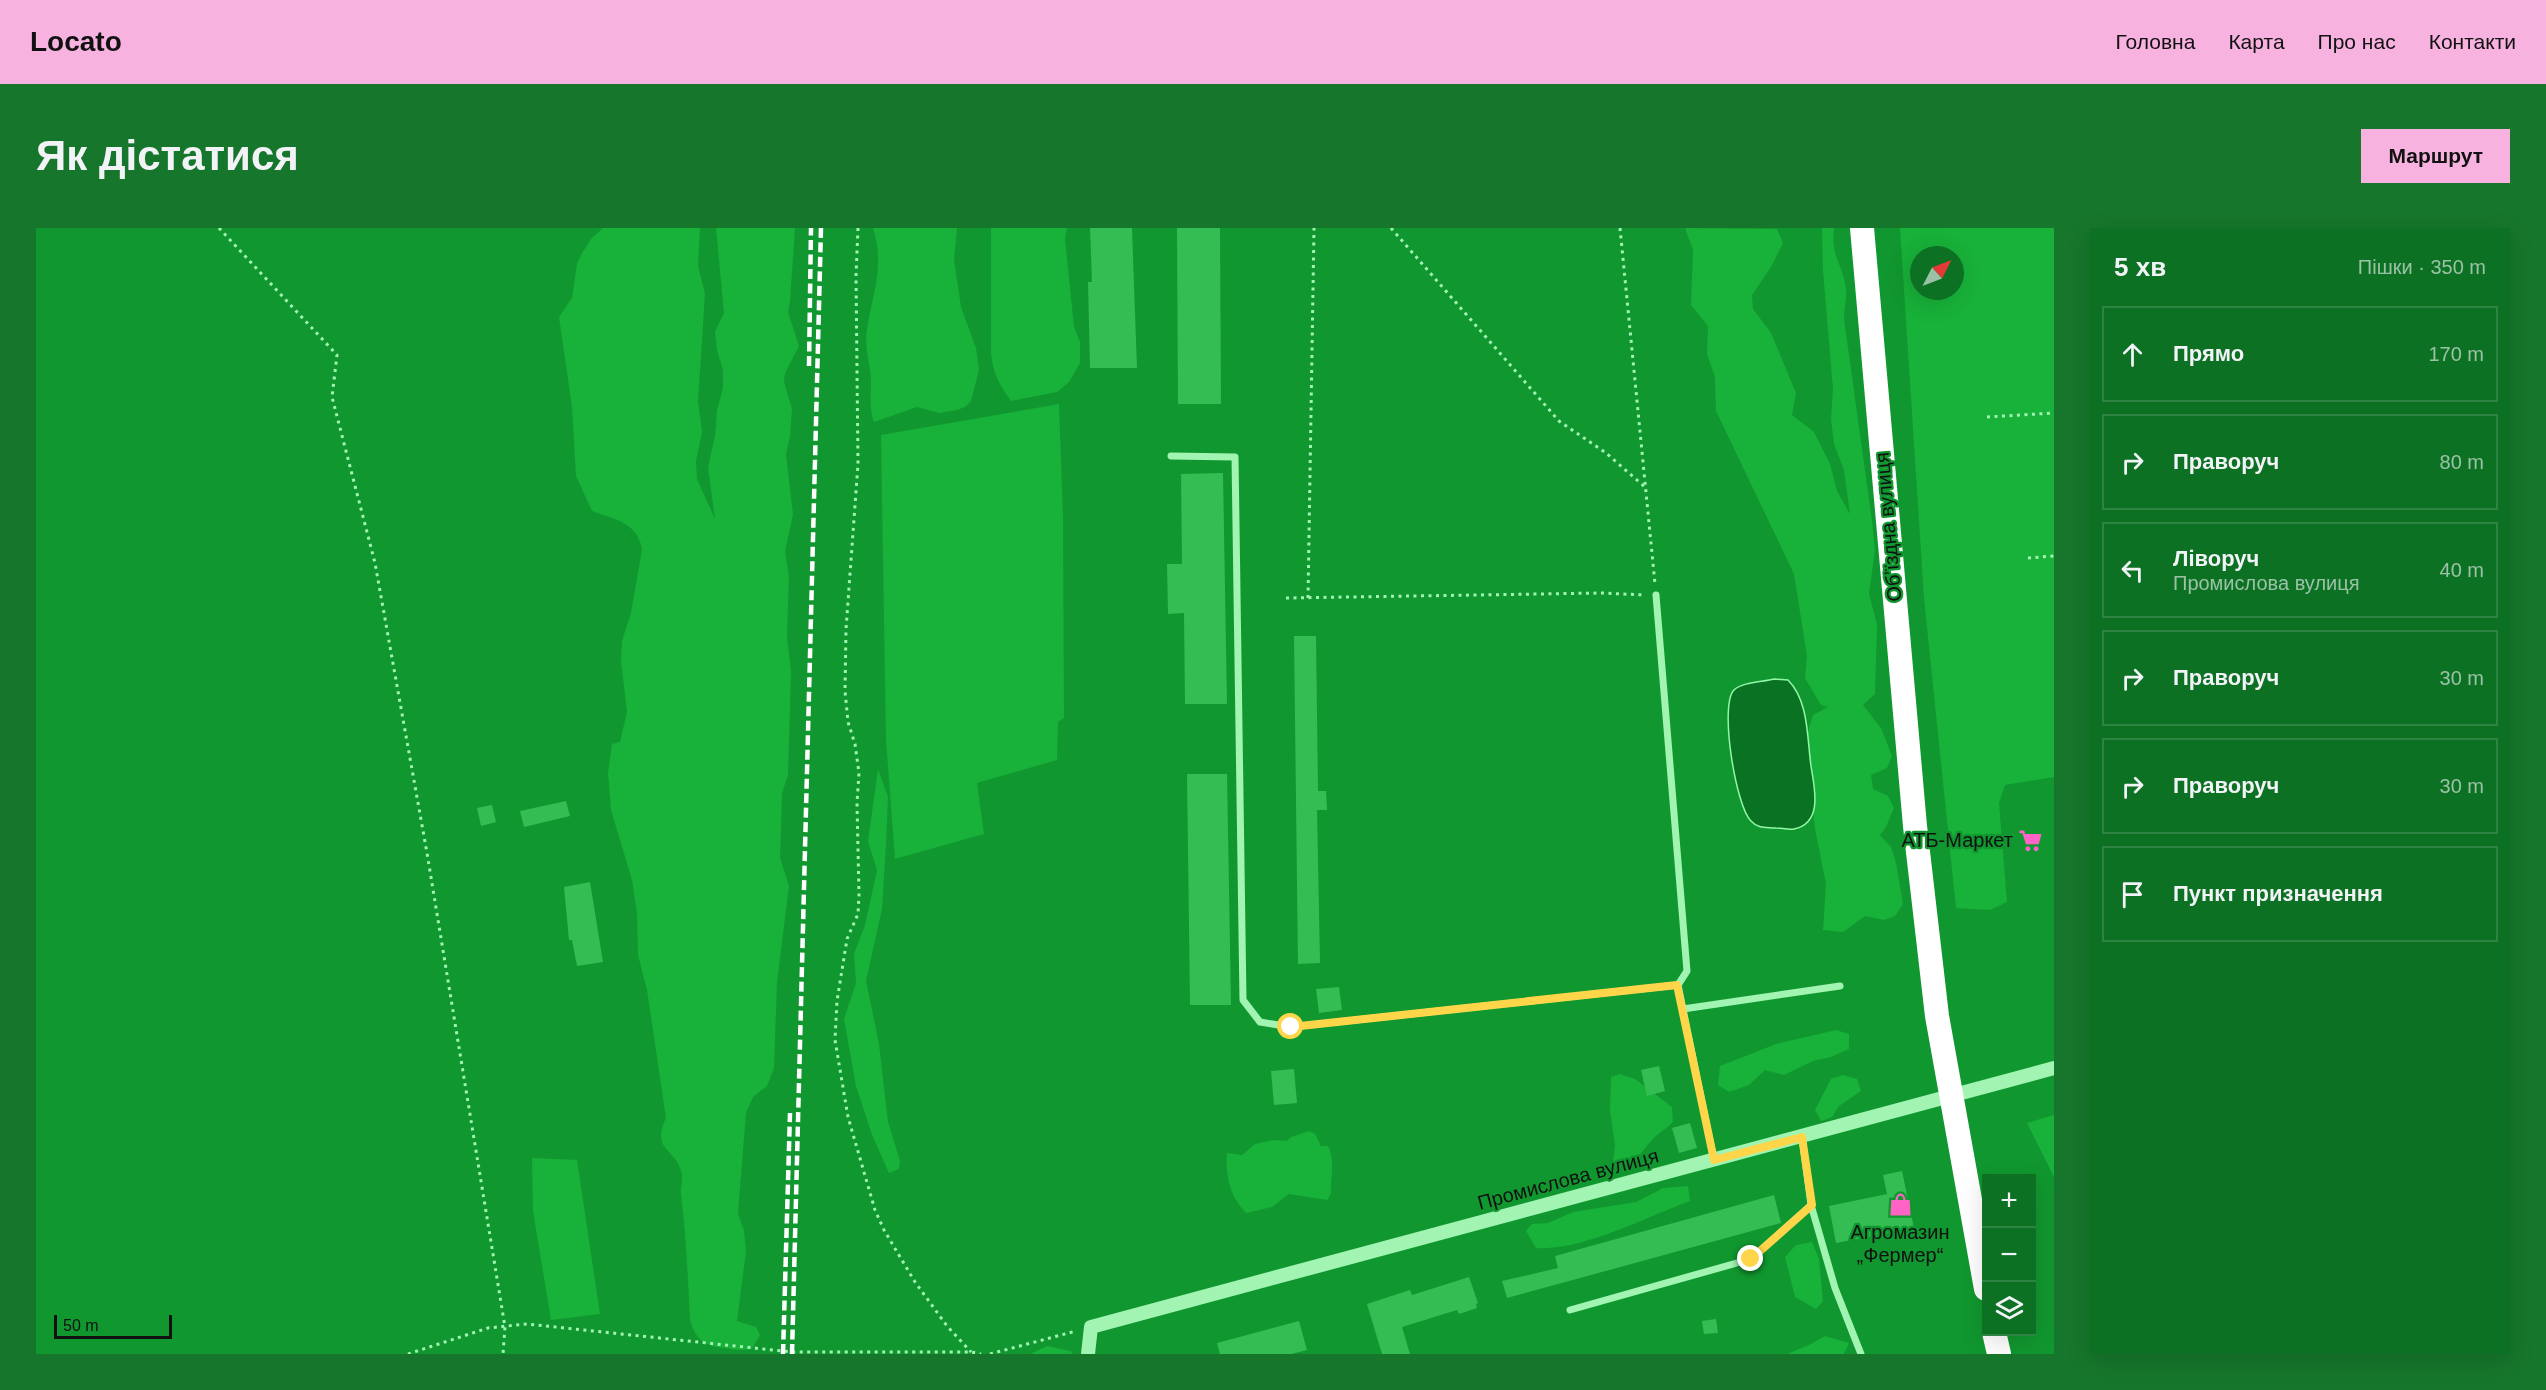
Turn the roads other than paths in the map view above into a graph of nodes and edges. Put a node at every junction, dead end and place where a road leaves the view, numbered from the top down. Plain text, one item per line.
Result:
1 (1862, 228) edge
2 (1171, 456) dead end
3 (1656, 595) road end
4 (1677, 985) junction
5 (1840, 986) dead end
6 (1683, 1009) junction
7 (2054, 1068) edge
8 (1951, 1098) junction
9 (1802, 1137) junction
10 (1714, 1160) junction
11 (1812, 1205) junction
12 (1985, 1282) edge
13 (1570, 1310) dead end
14 (1995, 1336) edge
15 (1088, 1354) edge
16 (1861, 1354) edge
17 (1999, 1354) edge

1 - 8 highway, Обʼїздна вулиця
2 - 4 lane
3 - 4 lane
4 - 6 lane
5 - 6 lane
6 - 10 lane
7 - 8 street, Промислова вулиця
8 - 9 street, Промислова вулиця
8 - 12 highway, Обʼїздна вулиця
9 - 10 street, Промислова вулиця
9 - 11 lane
10 - 15 street, Промислова вулиця
11 - 13 lane
11 - 16 lane
14 - 17 highway

